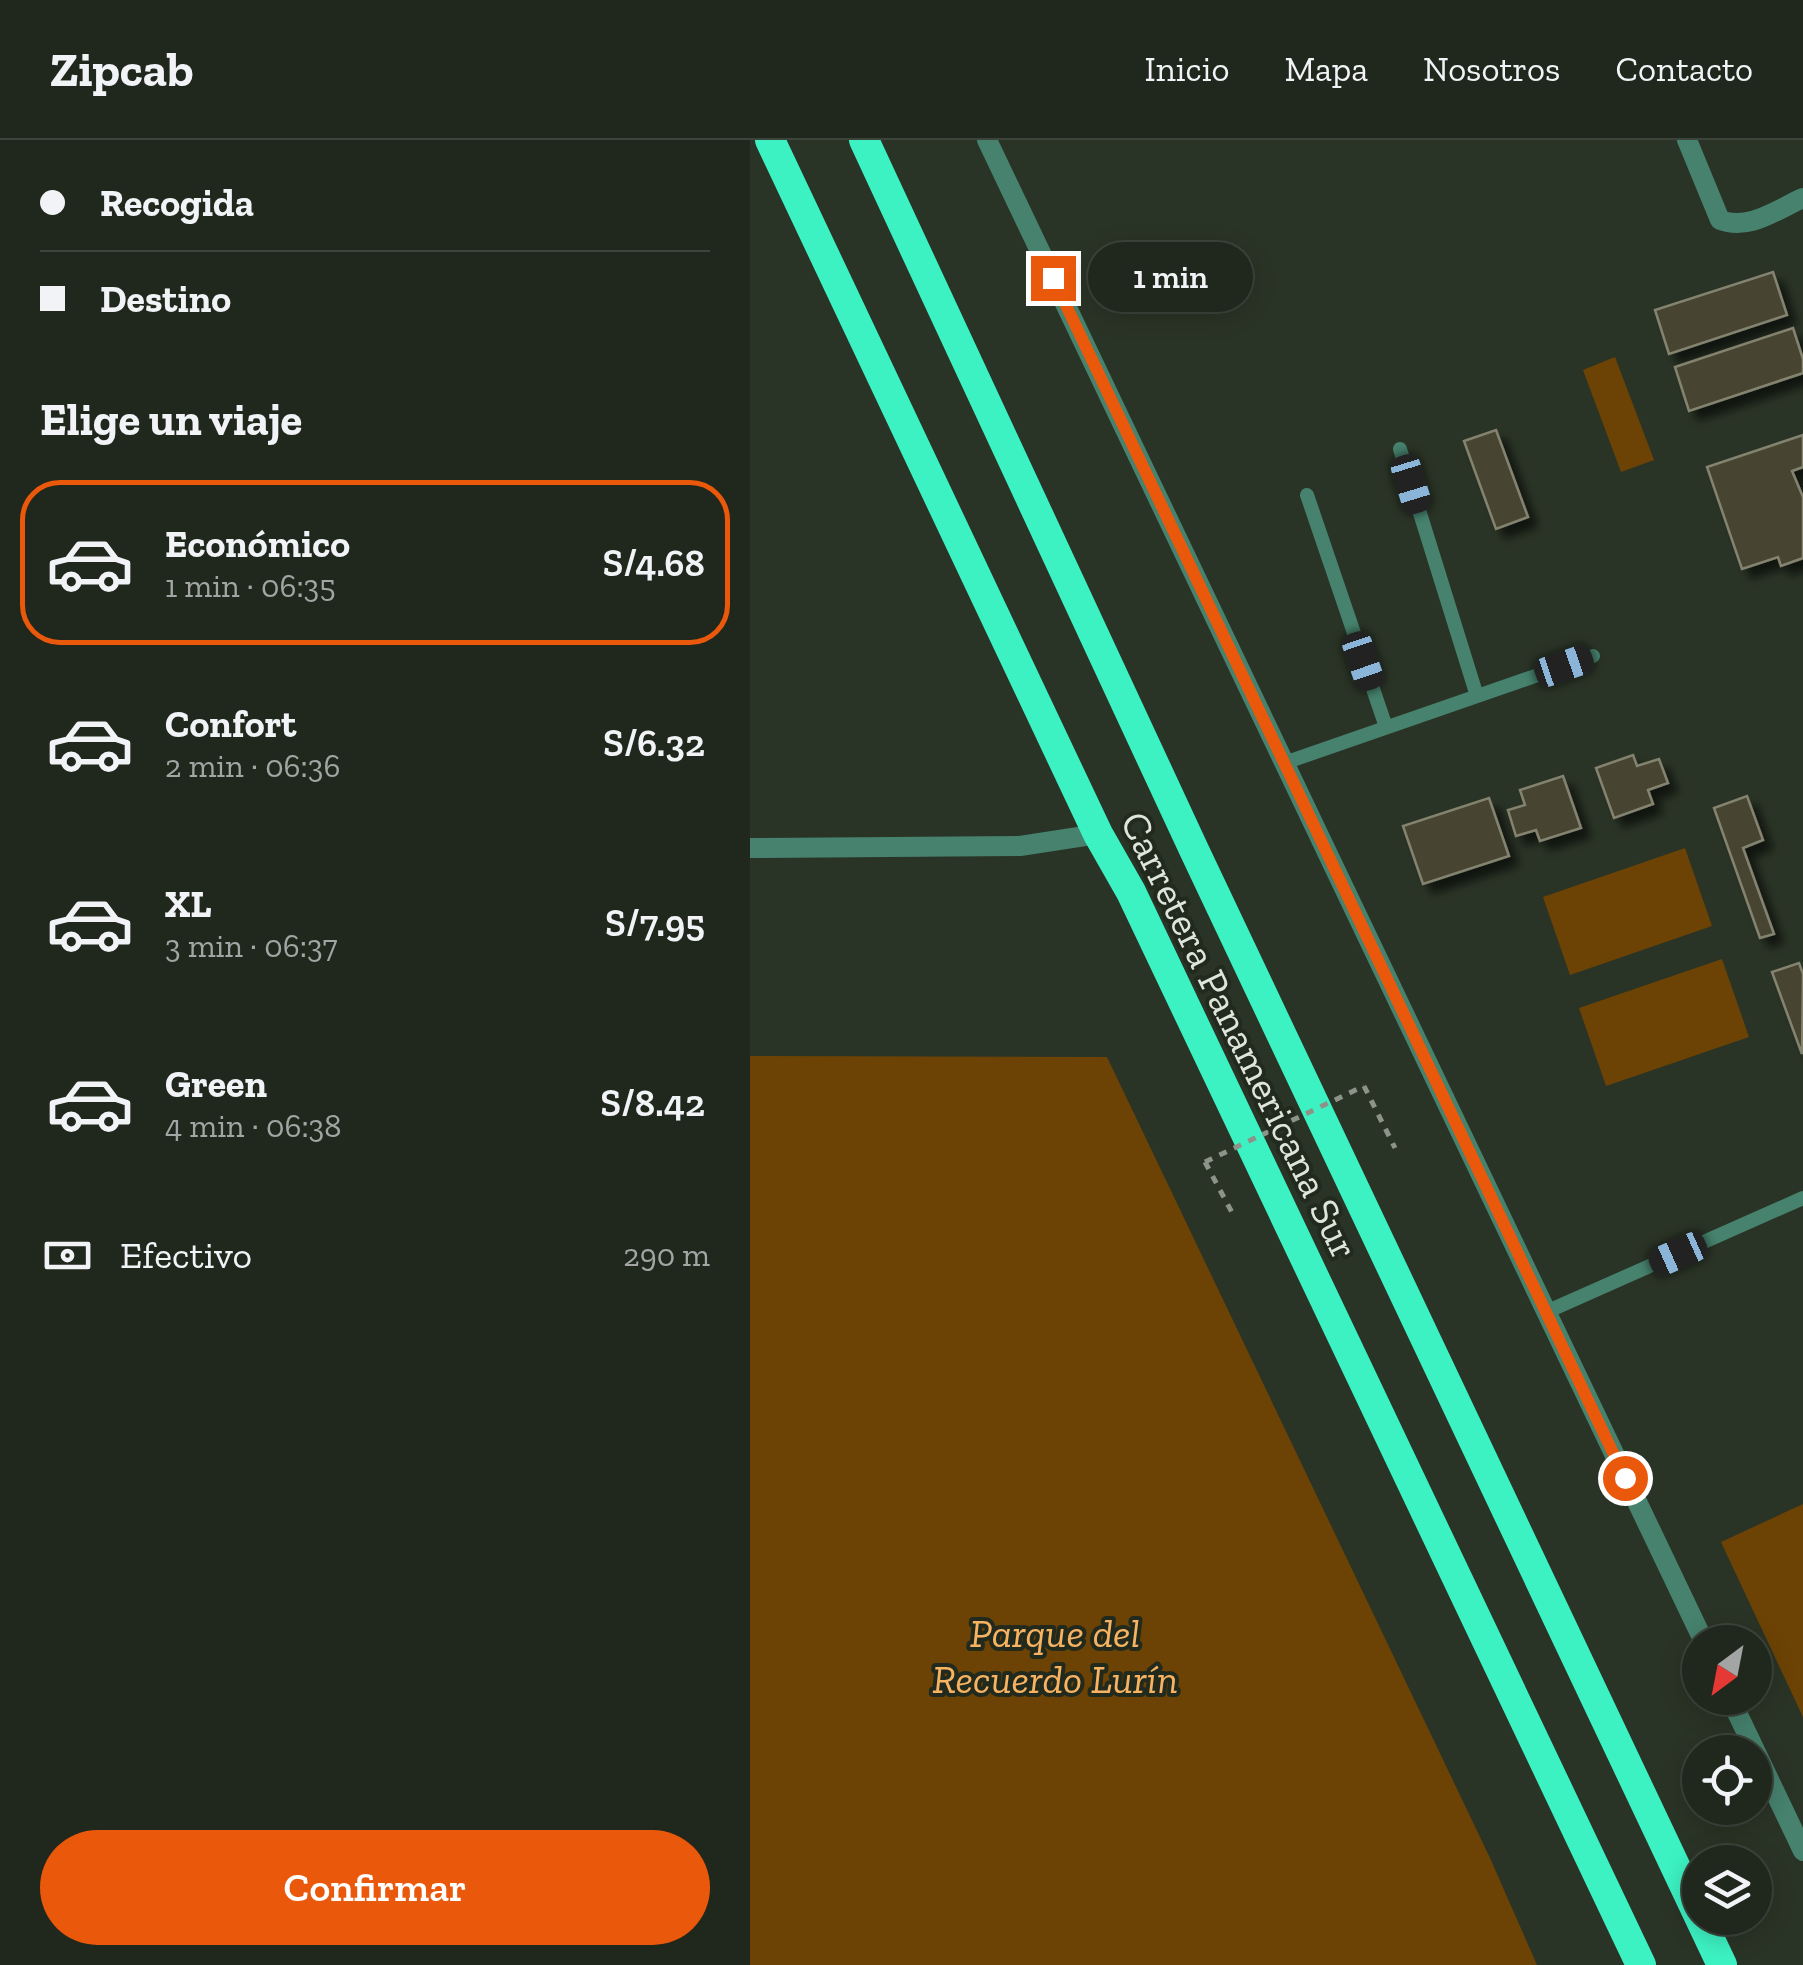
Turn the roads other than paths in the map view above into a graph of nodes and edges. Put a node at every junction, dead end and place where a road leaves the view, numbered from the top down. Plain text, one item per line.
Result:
1 (770, 140) edge
2 (864, 140) edge
3 (986, 140) edge
4 (1686, 140) edge
5 (1803, 198) edge
6 (1400, 449) dead end
7 (1306, 495) dead end
8 (1593, 656) dead end
9 (1478, 696) junction
10 (1386, 727) junction
11 (1284, 763) junction
12 (1098, 834) junction
13 (750, 848) edge
14 (1803, 1198) edge
15 (1546, 1312) junction
16 (1696, 1625) edge
17 (1738, 1715) edge
18 (1803, 1851) edge
19 (1641, 1965) edge
20 (1722, 1965) edge

1 - 12 highway, Carretera Panamericana Sur
2 - 20 highway, Carretera Panamericana Sur
3 - 11 street
4 - 5 street
6 - 9 lane
7 - 10 lane
8 - 9 lane
9 - 10 lane
10 - 11 lane
11 - 15 street
12 - 13 street
12 - 19 highway, Carretera Panamericana Sur
14 - 15 lane
15 - 16 street
17 - 18 street

